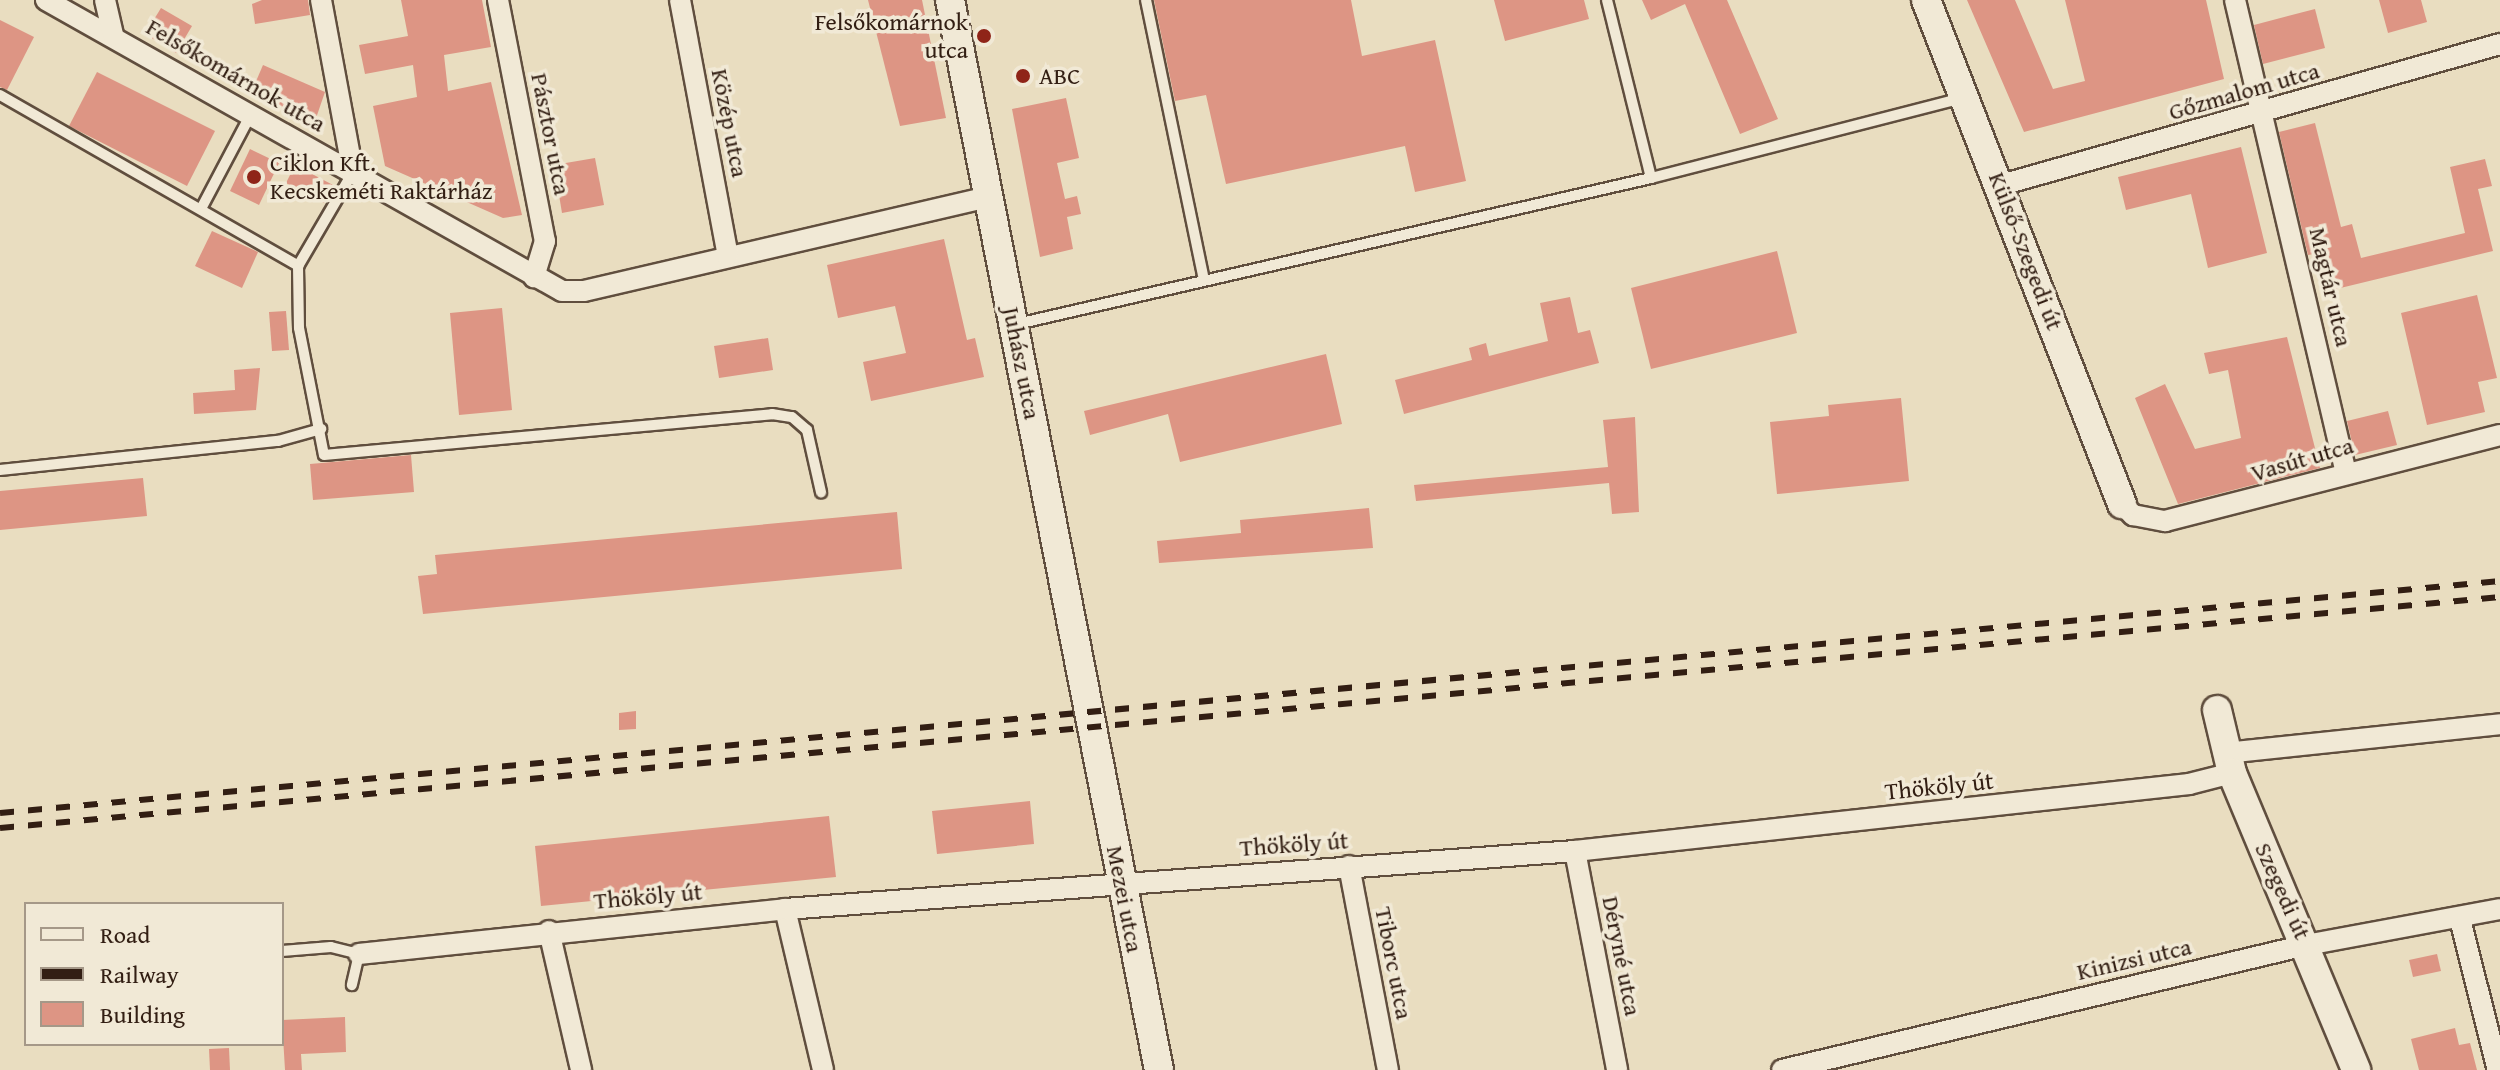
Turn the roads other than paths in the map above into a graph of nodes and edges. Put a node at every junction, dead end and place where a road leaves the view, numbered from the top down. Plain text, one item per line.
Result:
1 (46, 0) edge
2 (105, 0) edge
3 (321, 0) edge
4 (498, 0) edge
5 (680, 0) edge
6 (950, 0) edge
7 (1146, 0) edge
8 (1607, 0) edge
9 (1926, 0) edge
10 (2235, 0) edge
11 (113, 35) junction
12 (2500, 44) edge
13 (0, 95) edge
14 (1966, 96) junction
15 (2266, 112) junction
16 (251, 114) junction
17 (353, 172) junction
18 (1651, 178) junction
19 (2001, 185) junction
20 (987, 197) junction
21 (202, 207) junction
22 (728, 256) junction
23 (298, 266) junction
24 (534, 277) junction
25 (1204, 280) junction
26 (1015, 324) junction
27 (321, 429) junction
28 (2500, 435) edge
29 (0, 470) edge
30 (2346, 473) junction
31 (821, 492) dead end
32 (2122, 504) joint
33 (2217, 710) dead end
34 (2500, 724) edge
35 (1091, 727) joint
36 (2229, 763) junction
37 (1575, 851) junction
38 (1349, 866) junction
39 (1121, 883) junction
40 (785, 909) junction
41 (2500, 909) edge
42 (2460, 919) junction
43 (549, 931) junction
44 (2306, 945) junction
45 (284, 951) edge
46 (359, 954) junction
47 (352, 985) dead end
48 (581, 1070) edge
49 (823, 1070) edge
50 (1159, 1070) edge
51 (1388, 1070) edge
52 (1617, 1070) edge
53 (1782, 1070) edge
54 (2356, 1070) edge
55 (2498, 1070) edge

1 - 11 street, Felsőkomárnok utca
2 - 11 street
3 - 17 street
4 - 24 street, Pásztor utca
5 - 22 street, Közép utca
6 - 20 street, Juhász utca
7 - 25 lane
8 - 18 lane
9 - 14 street, Külső-Szegedi út
10 - 15 street, Magtár utca
11 - 16 street, Felsőkomárnok utca
12 - 15 street, Gőzmalom utca
13 - 21 lane
14 - 18 lane
14 - 19 street, Külső-Szegedi út
15 - 19 street, Gőzmalom utca
15 - 30 street, Magtár utca
16 - 17 street, Felsőkomárnok utca
16 - 21 lane
17 - 23 lane
17 - 24 street, Felsőkomárnok utca
18 - 25 lane
19 - 32 street, Külső-Szegedi út
20 - 22 street, Felsőkomárnok utca
20 - 26 street, Juhász utca
21 - 23 lane
22 - 24 street, Felsőkomárnok utca
23 - 27 lane
25 - 26 lane
26 - 35 street, Juhász utca
27 - 29 lane
27 - 31 lane
28 - 30 street, Vasút utca
30 - 32 street, Vasút utca
33 - 36 street, Szegedi út
34 - 36 street
35 - 39 street, Mezei utca
36 - 37 street, Thököly út
36 - 44 street, Szegedi út
37 - 38 street, Thököly út
37 - 52 street, Déryné utca
38 - 39 street, Thököly út
38 - 51 street, Tiborc utca
39 - 40 street, Thököly út
39 - 50 street, Mezei utca
40 - 43 street, Thököly út
40 - 49 street
41 - 42 street, Kinizsi utca
42 - 44 street, Kinizsi utca
42 - 55 street
43 - 46 street, Thököly út
43 - 48 street
44 - 53 street, Kinizsi utca
44 - 54 street, Szegedi út
45 - 46 lane
46 - 47 lane

